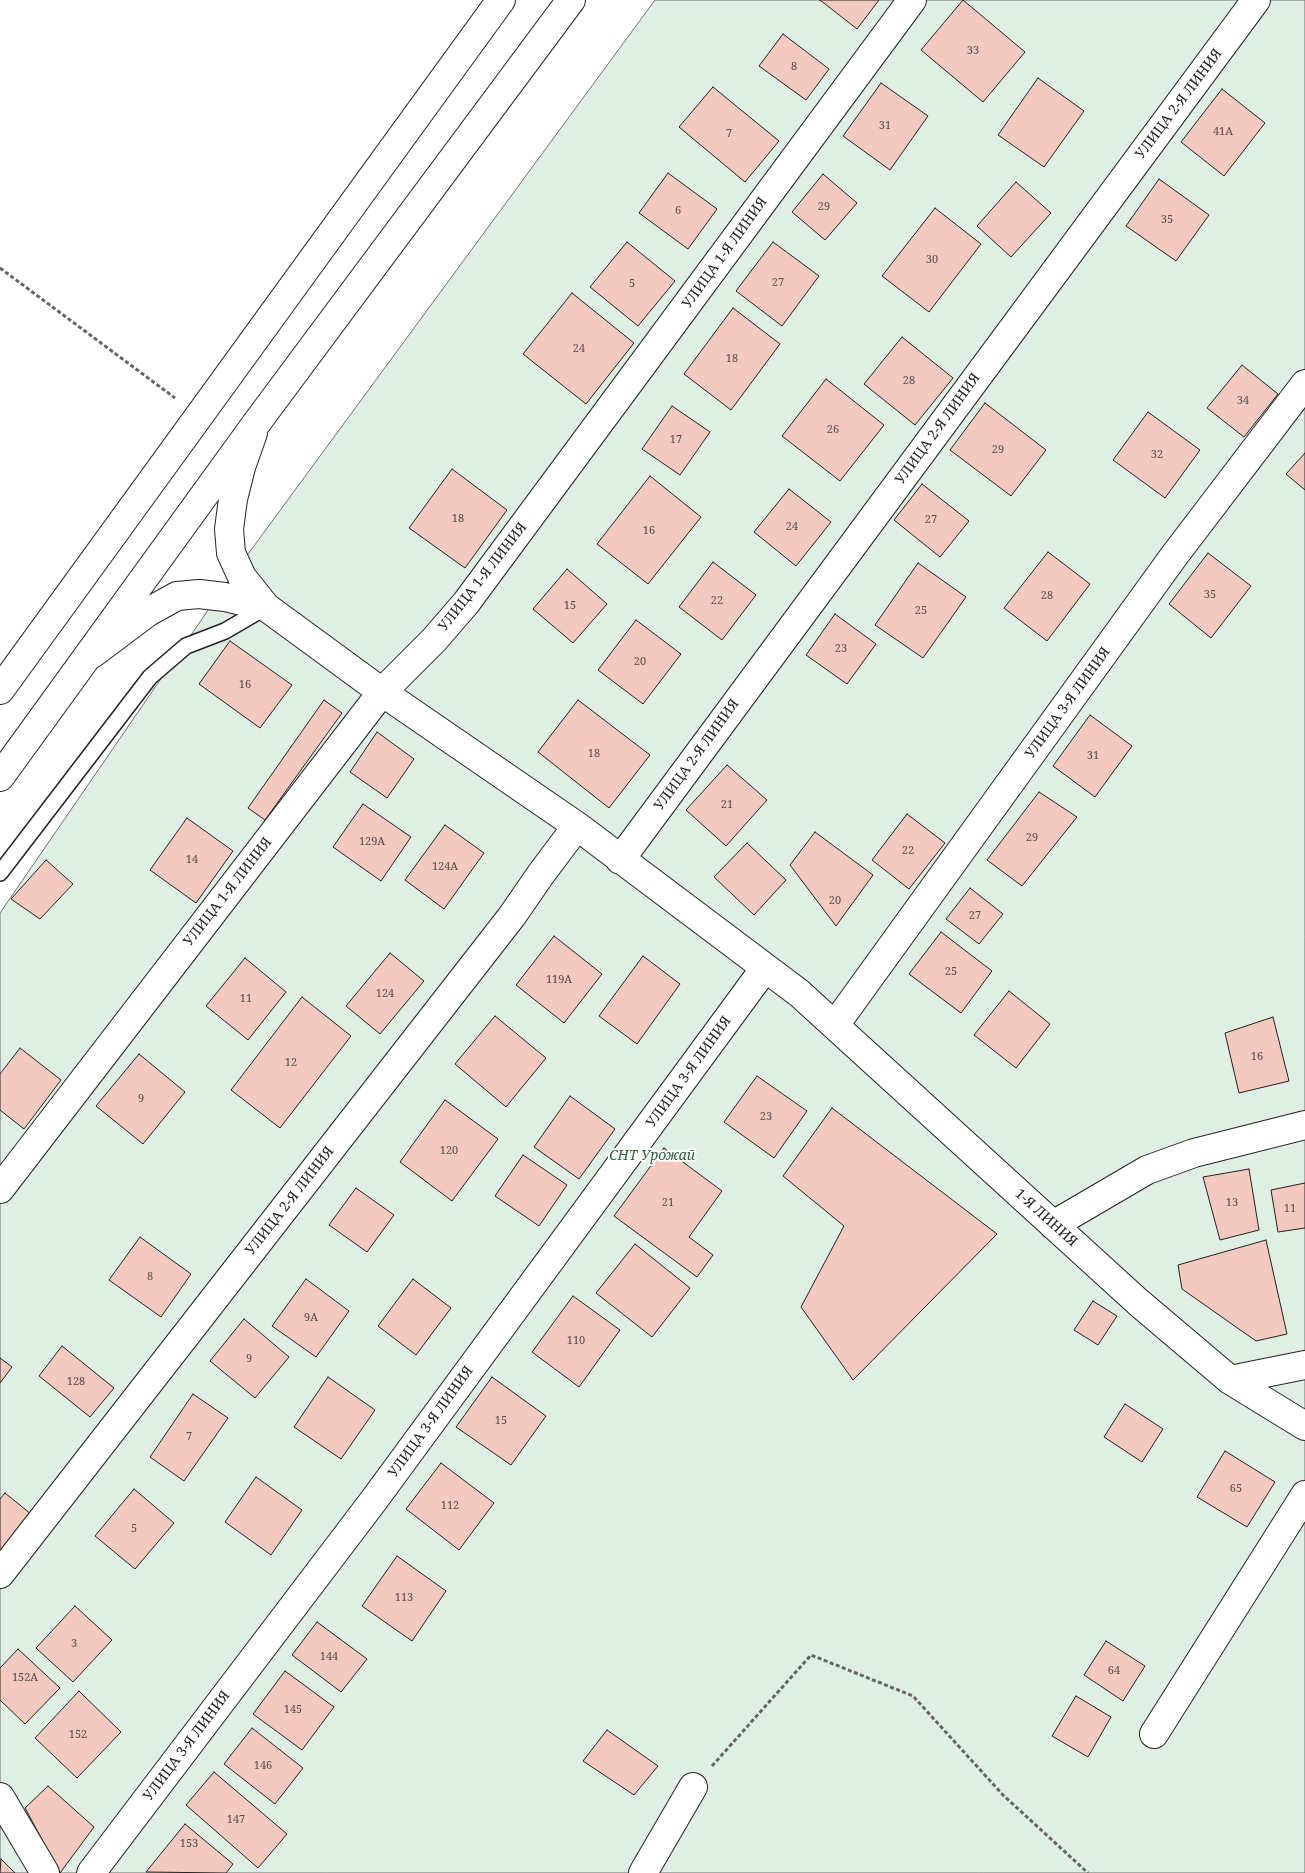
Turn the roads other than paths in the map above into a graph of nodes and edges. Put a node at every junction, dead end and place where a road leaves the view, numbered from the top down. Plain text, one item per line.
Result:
1 (501, 0) edge
2 (571, 0) edge
3 (912, 0) edge
4 (1256, 0) edge
5 (1305, 384) edge
6 (258, 421) junction
7 (266, 607) junction
8 (85, 659) junction
9 (0, 690) edge
10 (382, 692) junction
11 (0, 777) edge
12 (577, 826) junction
13 (620, 860) junction
14 (0, 873) edge
15 (765, 968) junction
16 (835, 1024) junction
17 (1305, 1125) edge
18 (0, 1188) edge
19 (1053, 1224) junction
20 (1305, 1365) edge
21 (1230, 1380) junction
22 (1305, 1426) edge
23 (1305, 1495) edge
24 (0, 1574) edge
25 (1154, 1734) dead end
26 (693, 1787) road end
27 (0, 1797) edge
28 (45, 1873) edge
29 (91, 1873) edge
30 (643, 1873) edge

1 - 9 street
2 - 6 street
3 - 10 street, УЛИЦА 1-Я ЛИНИЯ
4 - 13 street, УЛИЦА 2-Я ЛИНИЯ
5 - 16 street, УЛИЦА 3-Я ЛИНИЯ
6 - 7 street
6 - 8 street
7 - 8 street
7 - 10 street, 1-Я ЛИНИЯ
7 - 14 lane
8 - 11 street
10 - 12 street, 1-Я ЛИНИЯ
10 - 18 street, УЛИЦА 1-Я ЛИНИЯ
12 - 13 street, 1-Я ЛИНИЯ
12 - 24 street, УЛИЦА 2-Я ЛИНИЯ
13 - 15 street, 1-Я ЛИНИЯ
15 - 16 street, 1-Я ЛИНИЯ
15 - 29 street, УЛИЦА 3-Я ЛИНИЯ
16 - 19 street, 1-Я ЛИНИЯ
17 - 19 street
19 - 21 street, 1-Я ЛИНИЯ
20 - 21 street
21 - 22 street, 1-Я ЛИНИЯ
23 - 25 street
26 - 30 street
27 - 28 street

